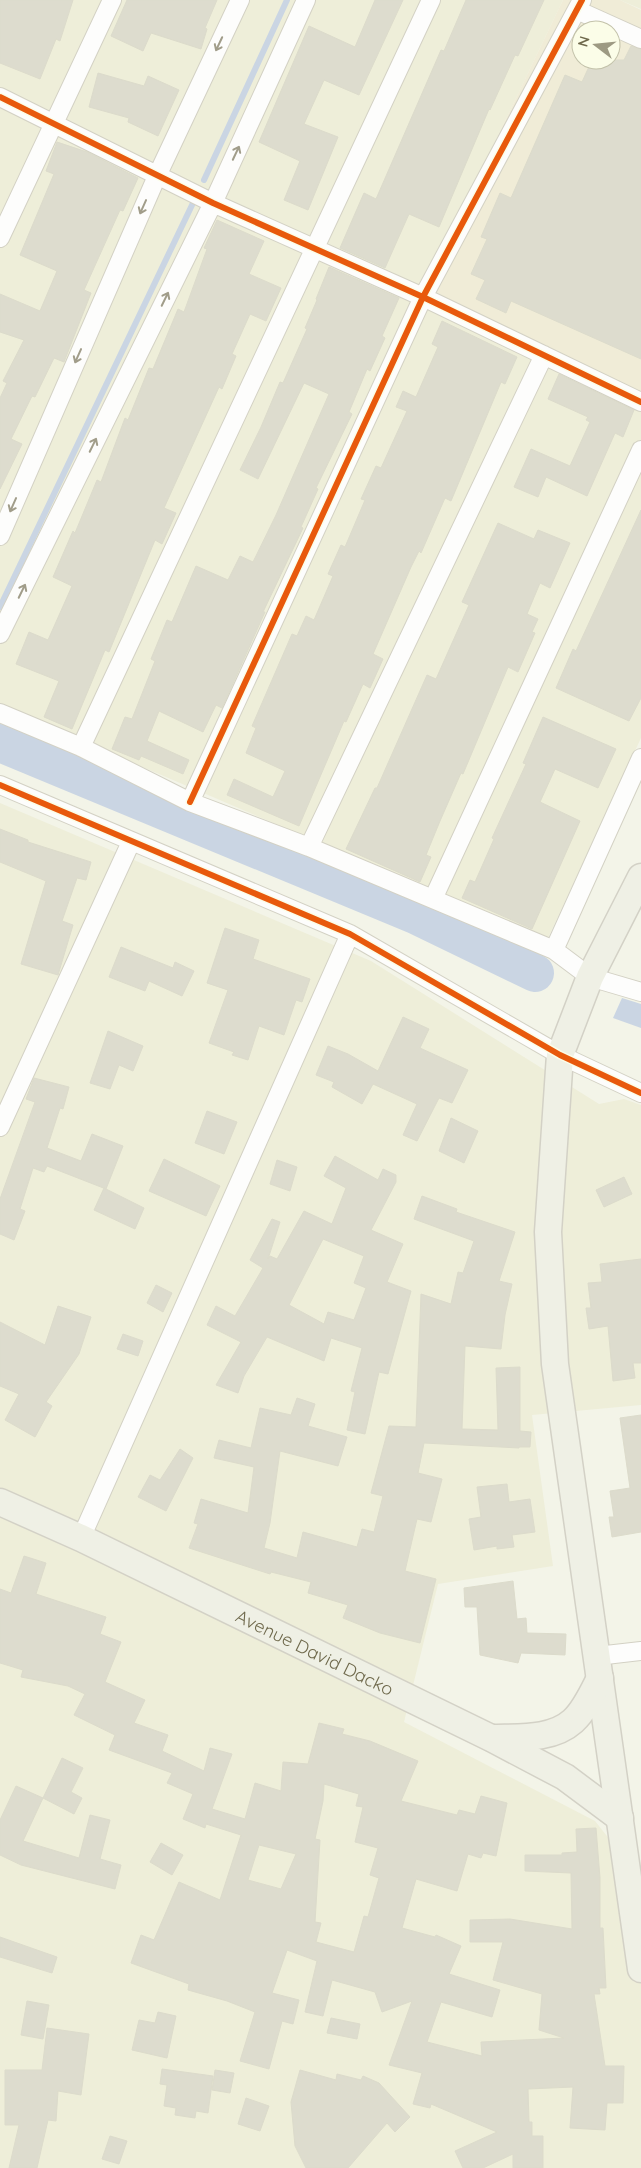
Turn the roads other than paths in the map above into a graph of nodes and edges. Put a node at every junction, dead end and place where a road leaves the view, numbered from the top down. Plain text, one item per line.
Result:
1 (112, 0) edge
2 (240, 0) edge
3 (306, 0) edge
4 (431, 0) edge
5 (580, 5) edge
6 (641, 39) edge
7 (0, 97) edge
8 (55, 123) junction
9 (157, 176) junction
10 (213, 203) junction
11 (0, 238) edge
12 (315, 249) junction
13 (423, 297) junction
14 (544, 355) junction
15 (641, 402) edge
16 (641, 450) edge
17 (0, 536) edge
18 (0, 634) edge
19 (0, 713) edge
20 (81, 747) junction
21 (641, 758) edge
22 (0, 785) edge
23 (190, 802) junction
24 (131, 842) junction
25 (309, 847) junction
26 (641, 877) edge
27 (433, 899) junction
28 (350, 934) junction
29 (554, 950) junction
30 (590, 977) junction
31 (641, 992) edge
32 (560, 1055) junction
33 (641, 1093) edge
34 (0, 1127) edge
35 (0, 1502) edge
36 (81, 1538) junction
37 (641, 1651) edge
38 (599, 1667) junction
39 (491, 1738) junction
40 (620, 1818) junction
41 (641, 1968) edge

1 - 8 street
2 -> 9 street
10 -> 3 street
4 - 12 street
5 - 6 street
5 - 13 street
7 - 8 street
8 - 9 street
8 - 11 street
9 - 10 street
9 -> 17 street
10 - 12 street
18 -> 10 street
12 - 13 street
12 - 20 street
13 - 14 street
13 - 23 street
14 - 15 street
14 - 25 street
16 - 27 street
19 - 20 street
20 - 23 street
21 - 29 street
22 - 24 street
23 - 25 street
24 - 28 street
24 - 34 street
25 - 27 street
26 - 30 main road
27 - 29 street
28 - 32 street
28 - 36 street
29 - 30 street
30 - 31 street
30 - 32 main road
32 - 33 street
32 - 38 main road
35 - 36 main road, Avenue David Dacko
36 - 39 main road, Avenue David Dacko
37 - 38 street
38 - 39 main road
38 - 40 main road
39 - 40 main road, Avenue David Dacko
40 - 41 main road

